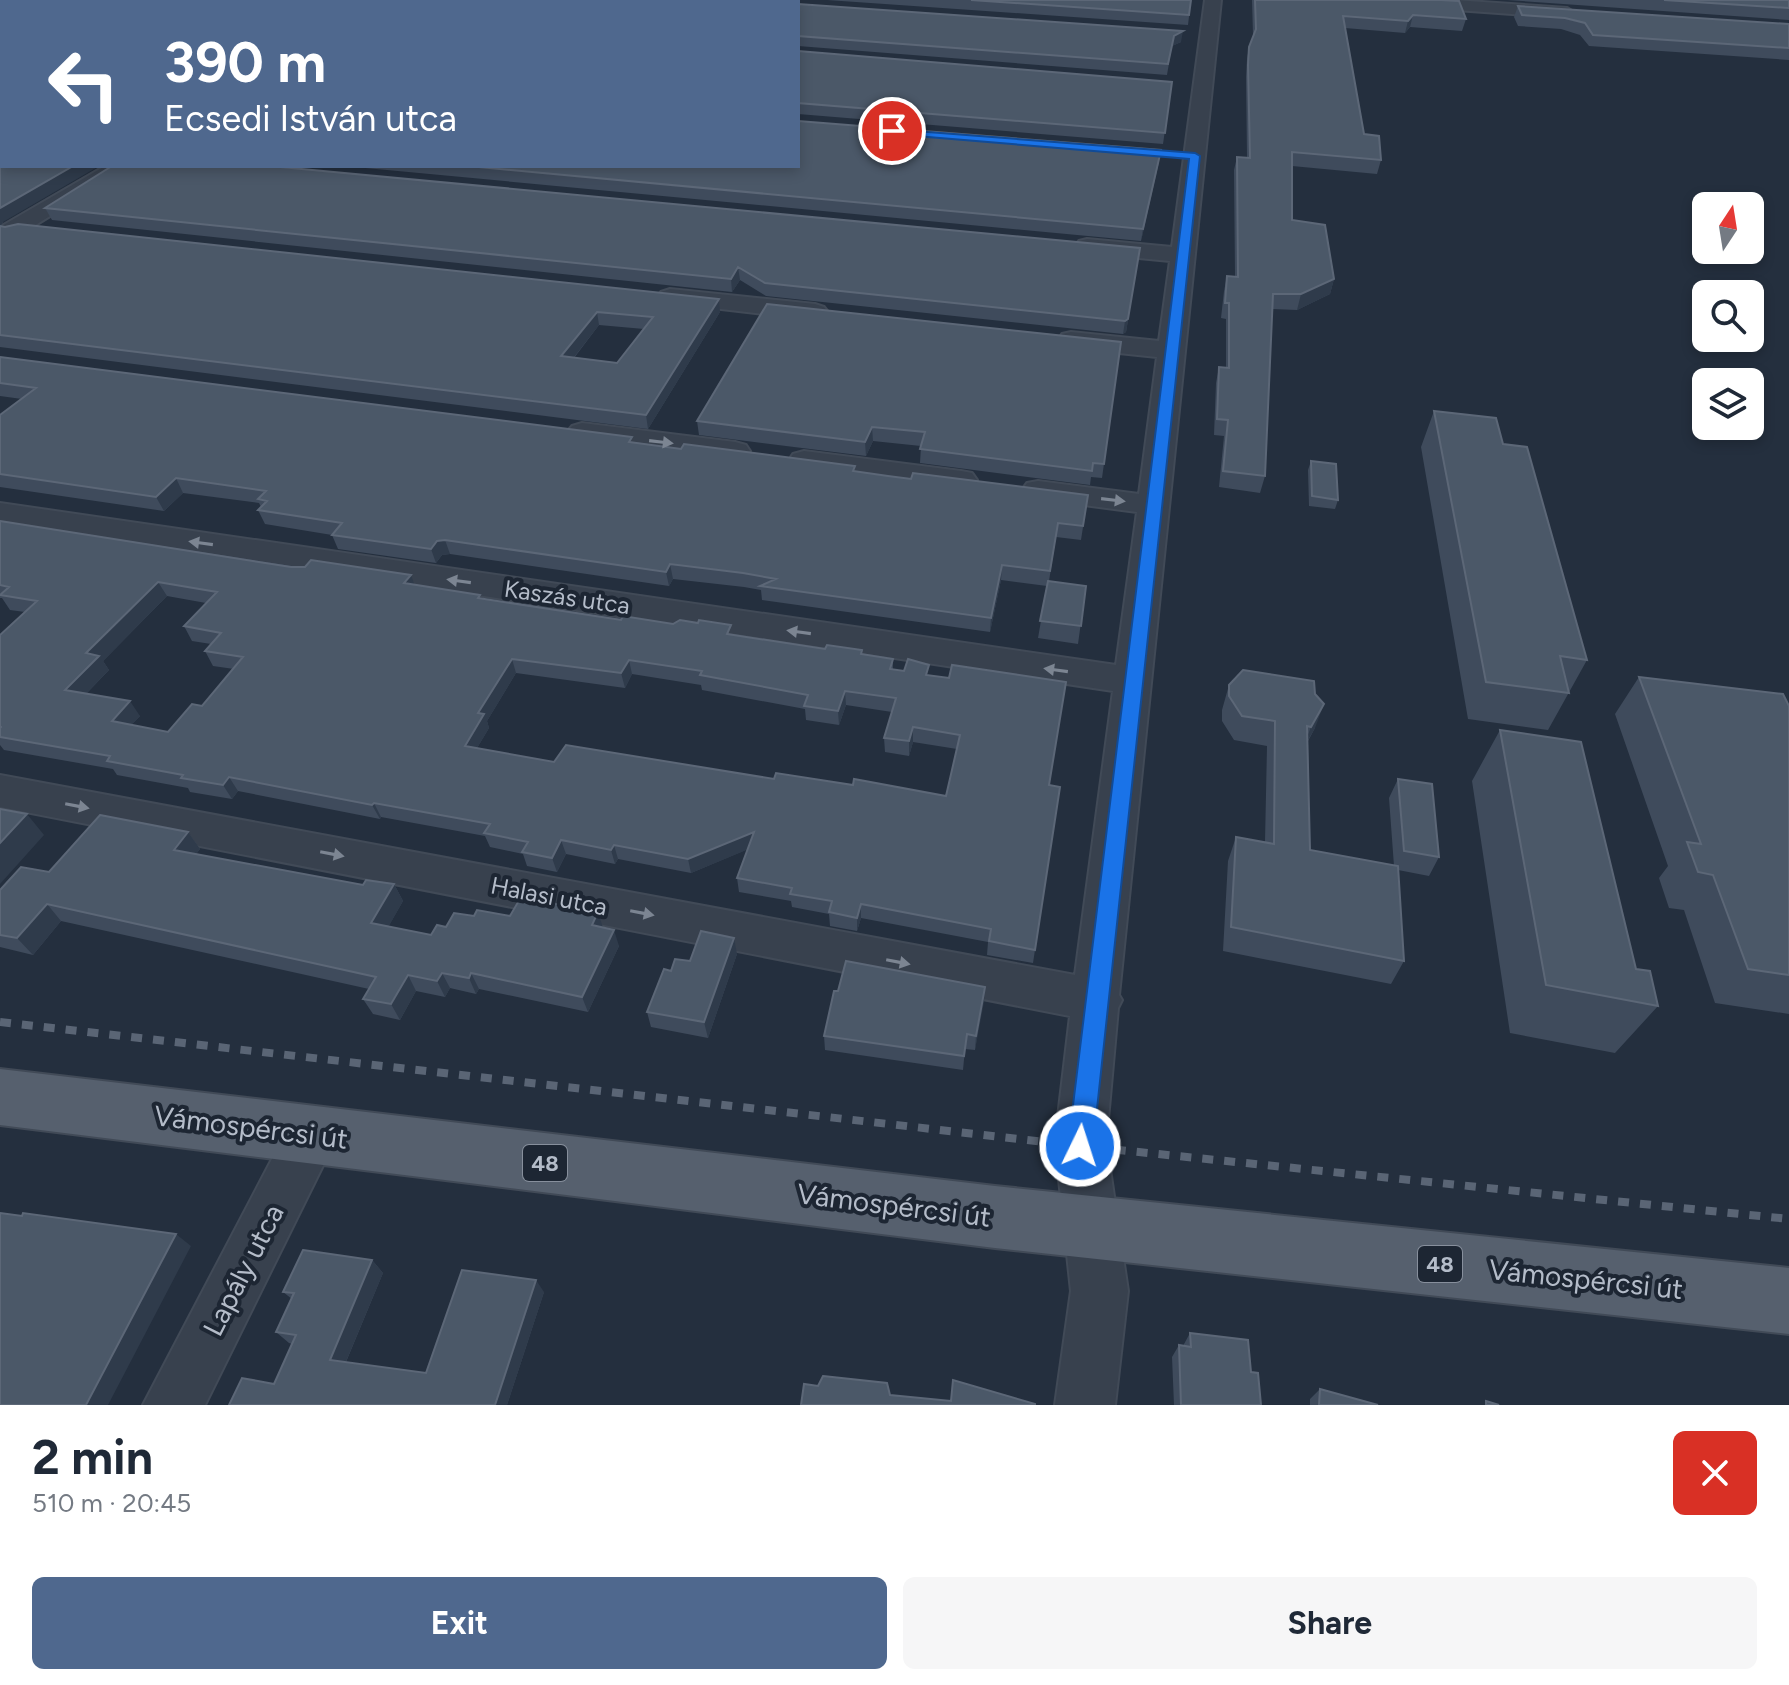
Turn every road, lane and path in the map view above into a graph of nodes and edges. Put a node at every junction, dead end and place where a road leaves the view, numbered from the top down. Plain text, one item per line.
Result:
1 (1213, 0) edge
2 (1398, 0) edge
3 (1478, 4) edge
4 (1586, 15) edge
5 (117, 168) edge
6 (67, 231) edge
7 (10, 232) edge
8 (1058, 244) edge
9 (1183, 255) junction
10 (651, 295) edge
11 (839, 315) edge
12 (1043, 337) edge
13 (1172, 350) junction
14 (550, 428) edge
15 (1153, 505) junction
16 (0, 513) edge
17 (1133, 681) junction
18 (0, 791) edge
19 (1098, 1000) junction
20 (0, 1097) edge
21 (312, 1135) junction
22 (1090, 1227) junction
23 (1789, 1301) edge
24 (173, 1405) edge
25 (1085, 1405) edge

1 - 9 street
2 - 3 street
3 - 4 street
5 - 7 street
6 - 7 street
8 - 9 street
9 - 13 street
10 - 11 street
12 - 13 street
13 - 15 street
14 -> 15 street
15 - 17 street
17 -> 16 street, Kaszás utca
17 - 19 street
18 -> 19 street, Halasi utca
19 - 22 street
20 - 21 main road, Vámospércsi út / 48
21 - 22 main road, Vámospércsi út / 48
21 - 24 street, Lapály utca
22 - 23 main road, Vámospércsi út / 48
22 - 25 street

